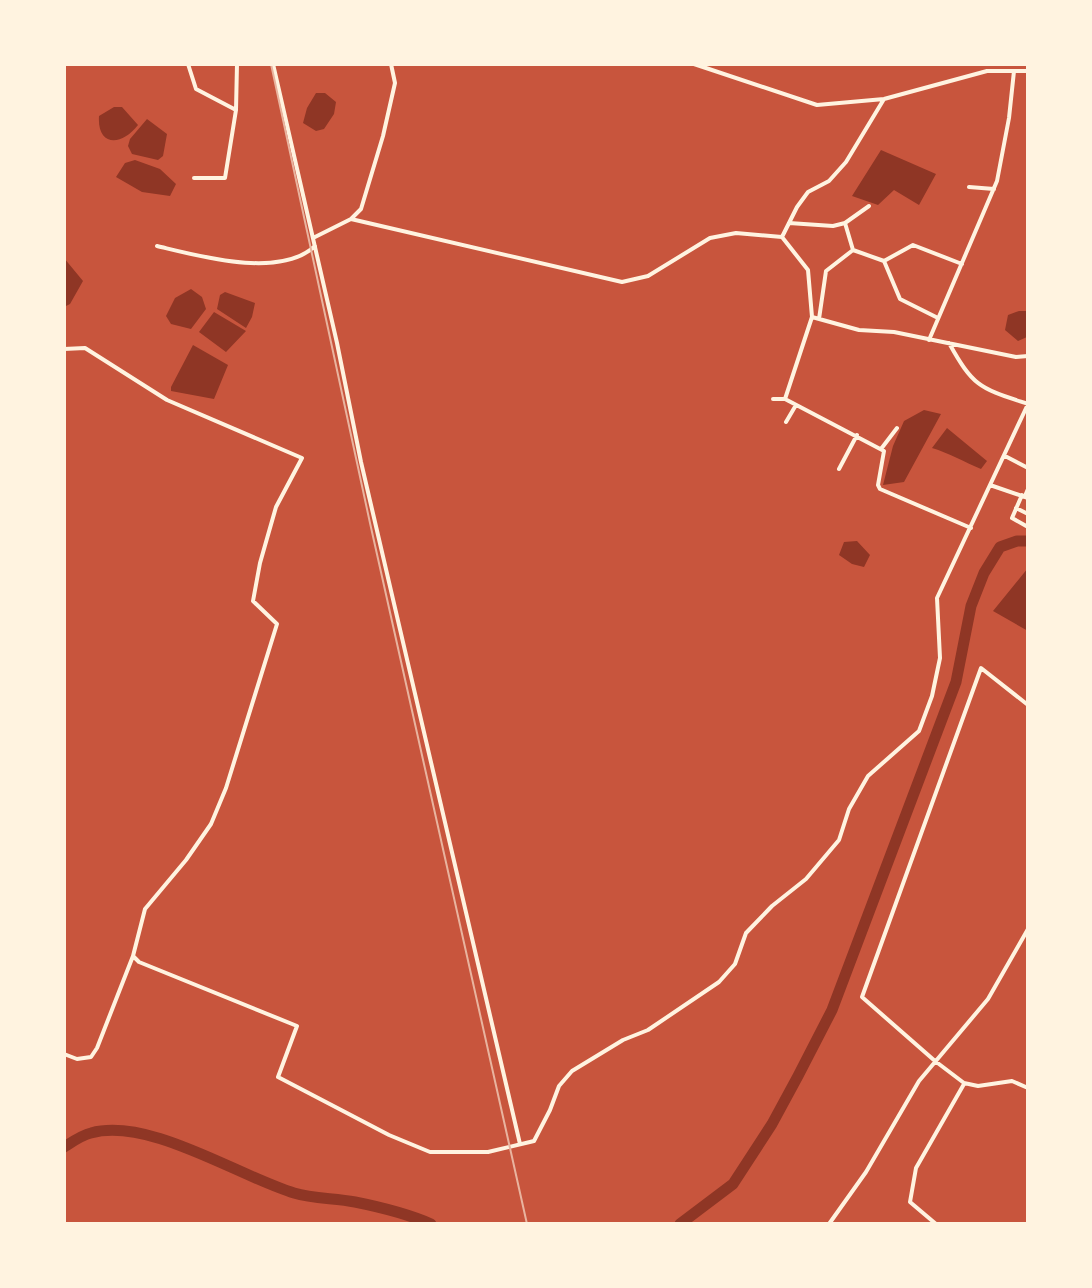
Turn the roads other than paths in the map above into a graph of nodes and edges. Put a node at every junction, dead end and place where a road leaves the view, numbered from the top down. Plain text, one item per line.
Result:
1 (188, 64) edge
2 (237, 64) edge
3 (273, 64) edge
4 (391, 64) edge
5 (694, 64) edge
6 (988, 64) edge
7 (987, 71) junction
8 (1014, 71) junction
9 (1028, 71) edge
10 (884, 99) junction
11 (236, 110) junction
12 (194, 178) dead end
13 (969, 187) dead end
14 (994, 189) junction
15 (869, 206) dead end
16 (351, 219) junction
17 (789, 223) junction
18 (845, 223) junction
19 (782, 237) junction
20 (313, 238) junction
21 (157, 246) dead end
22 (315, 246) junction
23 (853, 250) junction
24 (884, 261) junction
25 (962, 264) junction
26 (812, 317) junction
27 (938, 318) junction
28 (819, 319) junction
29 (929, 340) junction
30 (949, 343) junction
31 (64, 349) edge
32 (1028, 356) edge
33 (773, 399) dead end
34 (785, 399) junction
35 (796, 405) junction
36 (786, 422) dead end
37 (897, 428) dead end
38 (857, 435) junction
39 (881, 449) junction
40 (1005, 456) junction
41 (1028, 468) edge
42 (839, 469) dead end
43 (990, 485) junction
44 (1028, 489) edge
45 (1025, 496) edge
46 (1016, 508) junction
47 (1028, 514) edge
48 (1028, 527) edge
49 (971, 528) junction
50 (1028, 705) edge
51 (1028, 929) edge
52 (133, 956) junction
53 (64, 1054) edge
54 (935, 1061) junction
55 (964, 1083) junction
56 (1028, 1088) edge
57 (520, 1144) junction
58 (829, 1224) edge
59 (936, 1224) edge

1 - 11 street
2 - 11 street
3 - 20 street
4 - 16 street
5 - 10 street
6 - 7 street
7 - 8 street
7 - 10 street
8 - 9 street
8 - 14 street
10 - 17 street
11 - 12 street
13 - 14 street
14 - 25 street
15 - 18 street
16 - 19 street
16 - 20 street
17 - 18 street
17 - 19 street
18 - 23 street
19 - 26 street
20 - 22 street
21 - 22 street
22 - 57 street
23 - 24 street
23 - 28 street
24 - 25 street
24 - 27 street
25 - 27 street
26 - 28 street
26 - 34 street
27 - 29 street
28 - 29 street
29 - 30 street
30 - 32 street
30 - 40 street
31 - 52 street
33 - 34 street
34 - 35 street
35 - 36 street
35 - 38 street
37 - 39 street
38 - 39 street
38 - 42 street
39 - 49 street
40 - 41 street
40 - 43 street
43 - 45 street
43 - 49 street
44 - 45 street
45 - 46 street
46 - 47 street
46 - 48 street
49 - 57 street
50 - 54 street
51 - 54 street
52 - 53 street
52 - 57 street
54 - 55 street
54 - 58 street
55 - 56 street
55 - 59 street

